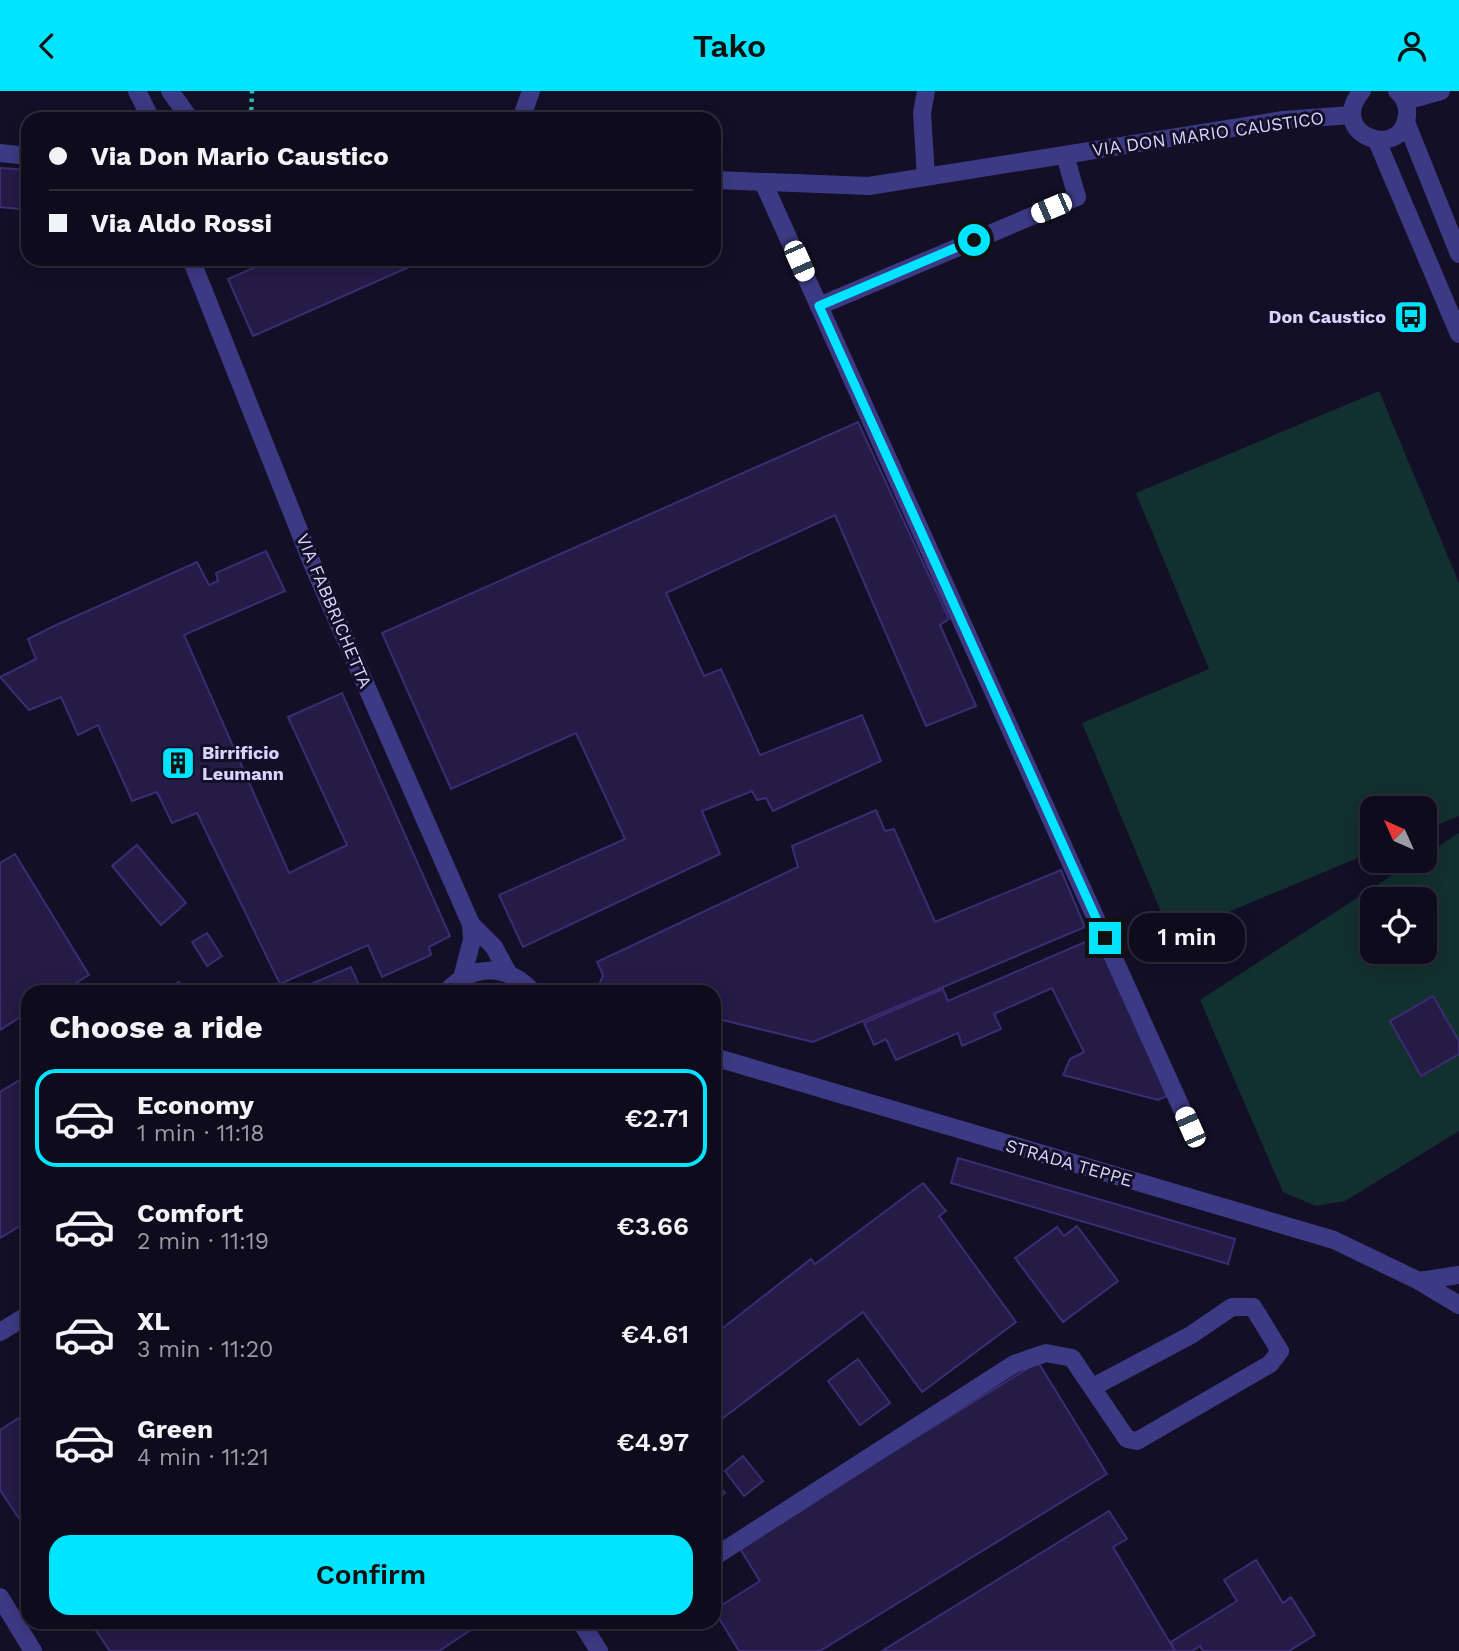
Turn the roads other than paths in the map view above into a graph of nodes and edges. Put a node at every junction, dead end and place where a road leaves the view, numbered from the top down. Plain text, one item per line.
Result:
1 (137, 91) edge
2 (170, 91) edge
3 (531, 91) edge
4 (926, 91) edge
5 (1362, 91) edge
6 (1441, 91) edge
7 (1401, 96) edge
8 (147, 112) edge
9 (185, 112) edge
10 (524, 112) edge
11 (1352, 115) junction
12 (1406, 122) junction
13 (1377, 141) junction
14 (0, 153) edge
15 (21, 155) edge
16 (1065, 155) junction
17 (926, 177) junction
18 (721, 180) edge
19 (763, 182) junction
20 (1459, 254) edge
21 (194, 266) edge
22 (199, 266) edge
23 (205, 295) junction
24 (819, 306) junction
25 (1459, 334) edge
26 (471, 924) junction
27 (508, 973) junction
28 (463, 978) junction
29 (454, 985) edge
30 (524, 985) edge
31 (721, 1060) edge
32 (1190, 1127) dead end
33 (1459, 1275) edge
34 (1419, 1281) junction
35 (1459, 1305) edge
36 (21, 1319) edge
37 (0, 1332) edge
38 (1093, 1387) junction
39 (721, 1552) edge
40 (0, 1597) edge
41 (585, 1629) edge
42 (33, 1651) edge
43 (599, 1651) edge

1 - 8 street
2 - 9 street
3 - 10 street
4 - 17 street
5 - 11 street
6 - 7 street
7 - 12 street
11 - 13 street
11 - 16 street, VIA DON MARIO CAUSTICO
12 - 13 street
12 - 20 street
13 - 25 street
14 - 15 street
16 - 17 street, VIA DON MARIO CAUSTICO
16 - 24 street, VIA DON MARIO CAUSTICO
17 - 19 street, VIA DON MARIO CAUSTICO
18 - 19 street, VIA DON MARIO CAUSTICO
19 - 24 street
21 - 23 street
22 - 23 street
23 - 26 street, VIA FABBRICHETTA
24 - 32 street
26 - 27 street, VIA FABBRICHETTA
26 - 28 street, VIA FABBRICHETTA
27 - 28 street
27 - 30 street
28 - 29 street
31 - 34 street, STRADA TEPPE
33 - 34 street
34 - 35 street, STRADA TEPPE
36 - 37 street
38 - 38 street
38 - 39 street
40 - 42 street
41 - 43 street

